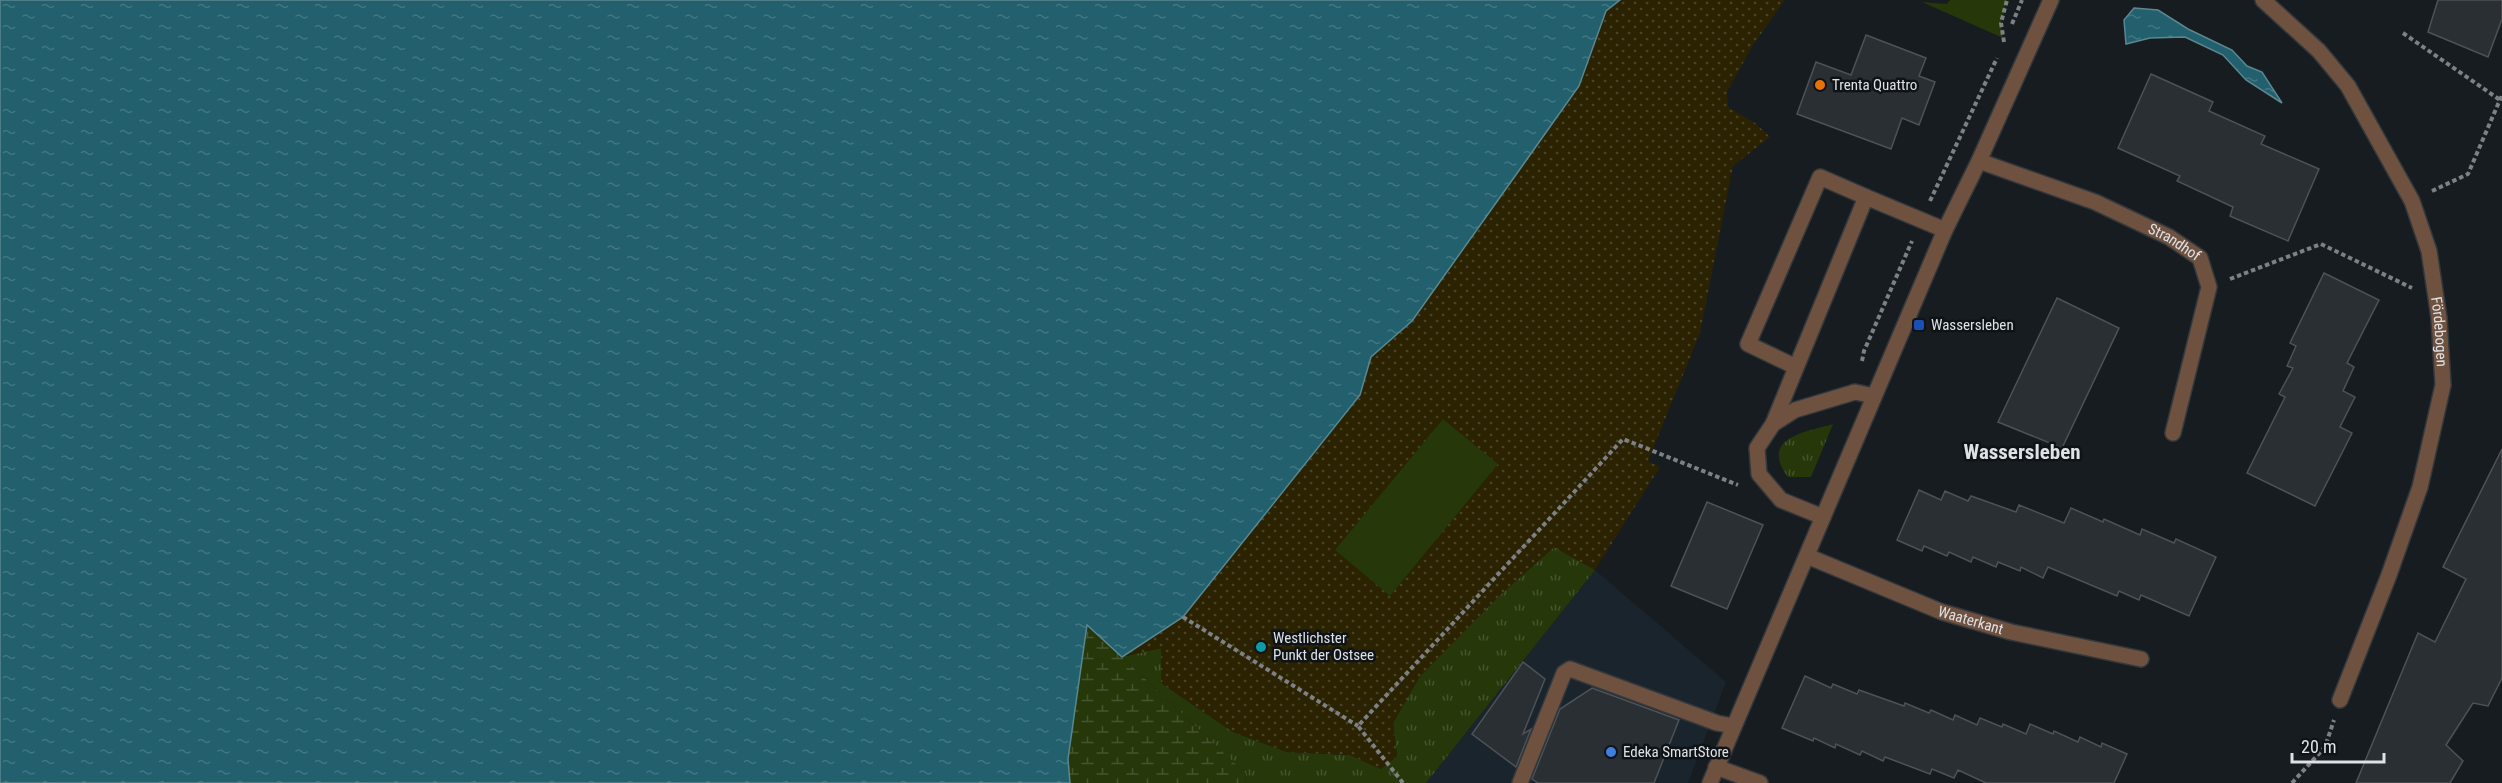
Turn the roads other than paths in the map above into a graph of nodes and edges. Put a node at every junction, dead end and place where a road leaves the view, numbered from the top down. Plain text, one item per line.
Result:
1 (2051, 0) edge
2 (2263, 0) edge
3 (1979, 160) junction
4 (1866, 197) junction
5 (1945, 230) junction
6 (1796, 367) junction
7 (1874, 396) junction
8 (1773, 424) junction
9 (2173, 433) dead end
10 (1823, 517) junction
11 (1807, 556) junction
12 (2141, 659) dead end
13 (2340, 700) road end
14 (1733, 726) junction
15 (1716, 767) junction
16 (1520, 783) edge
17 (1710, 783) edge
18 (1760, 783) edge

1 - 3 street
2 - 13 street, Fördebogen
3 - 5 street
3 - 9 street, Strandhof
4 - 5 street
4 - 6 street
4 - 6 street
5 - 7 street
6 - 8 street
7 - 8 street
7 - 10 street
8 - 10 street
10 - 11 street
11 - 12 street, Waaterkant
11 - 14 street
14 - 15 street
14 - 16 street
15 - 17 street
15 - 18 street

